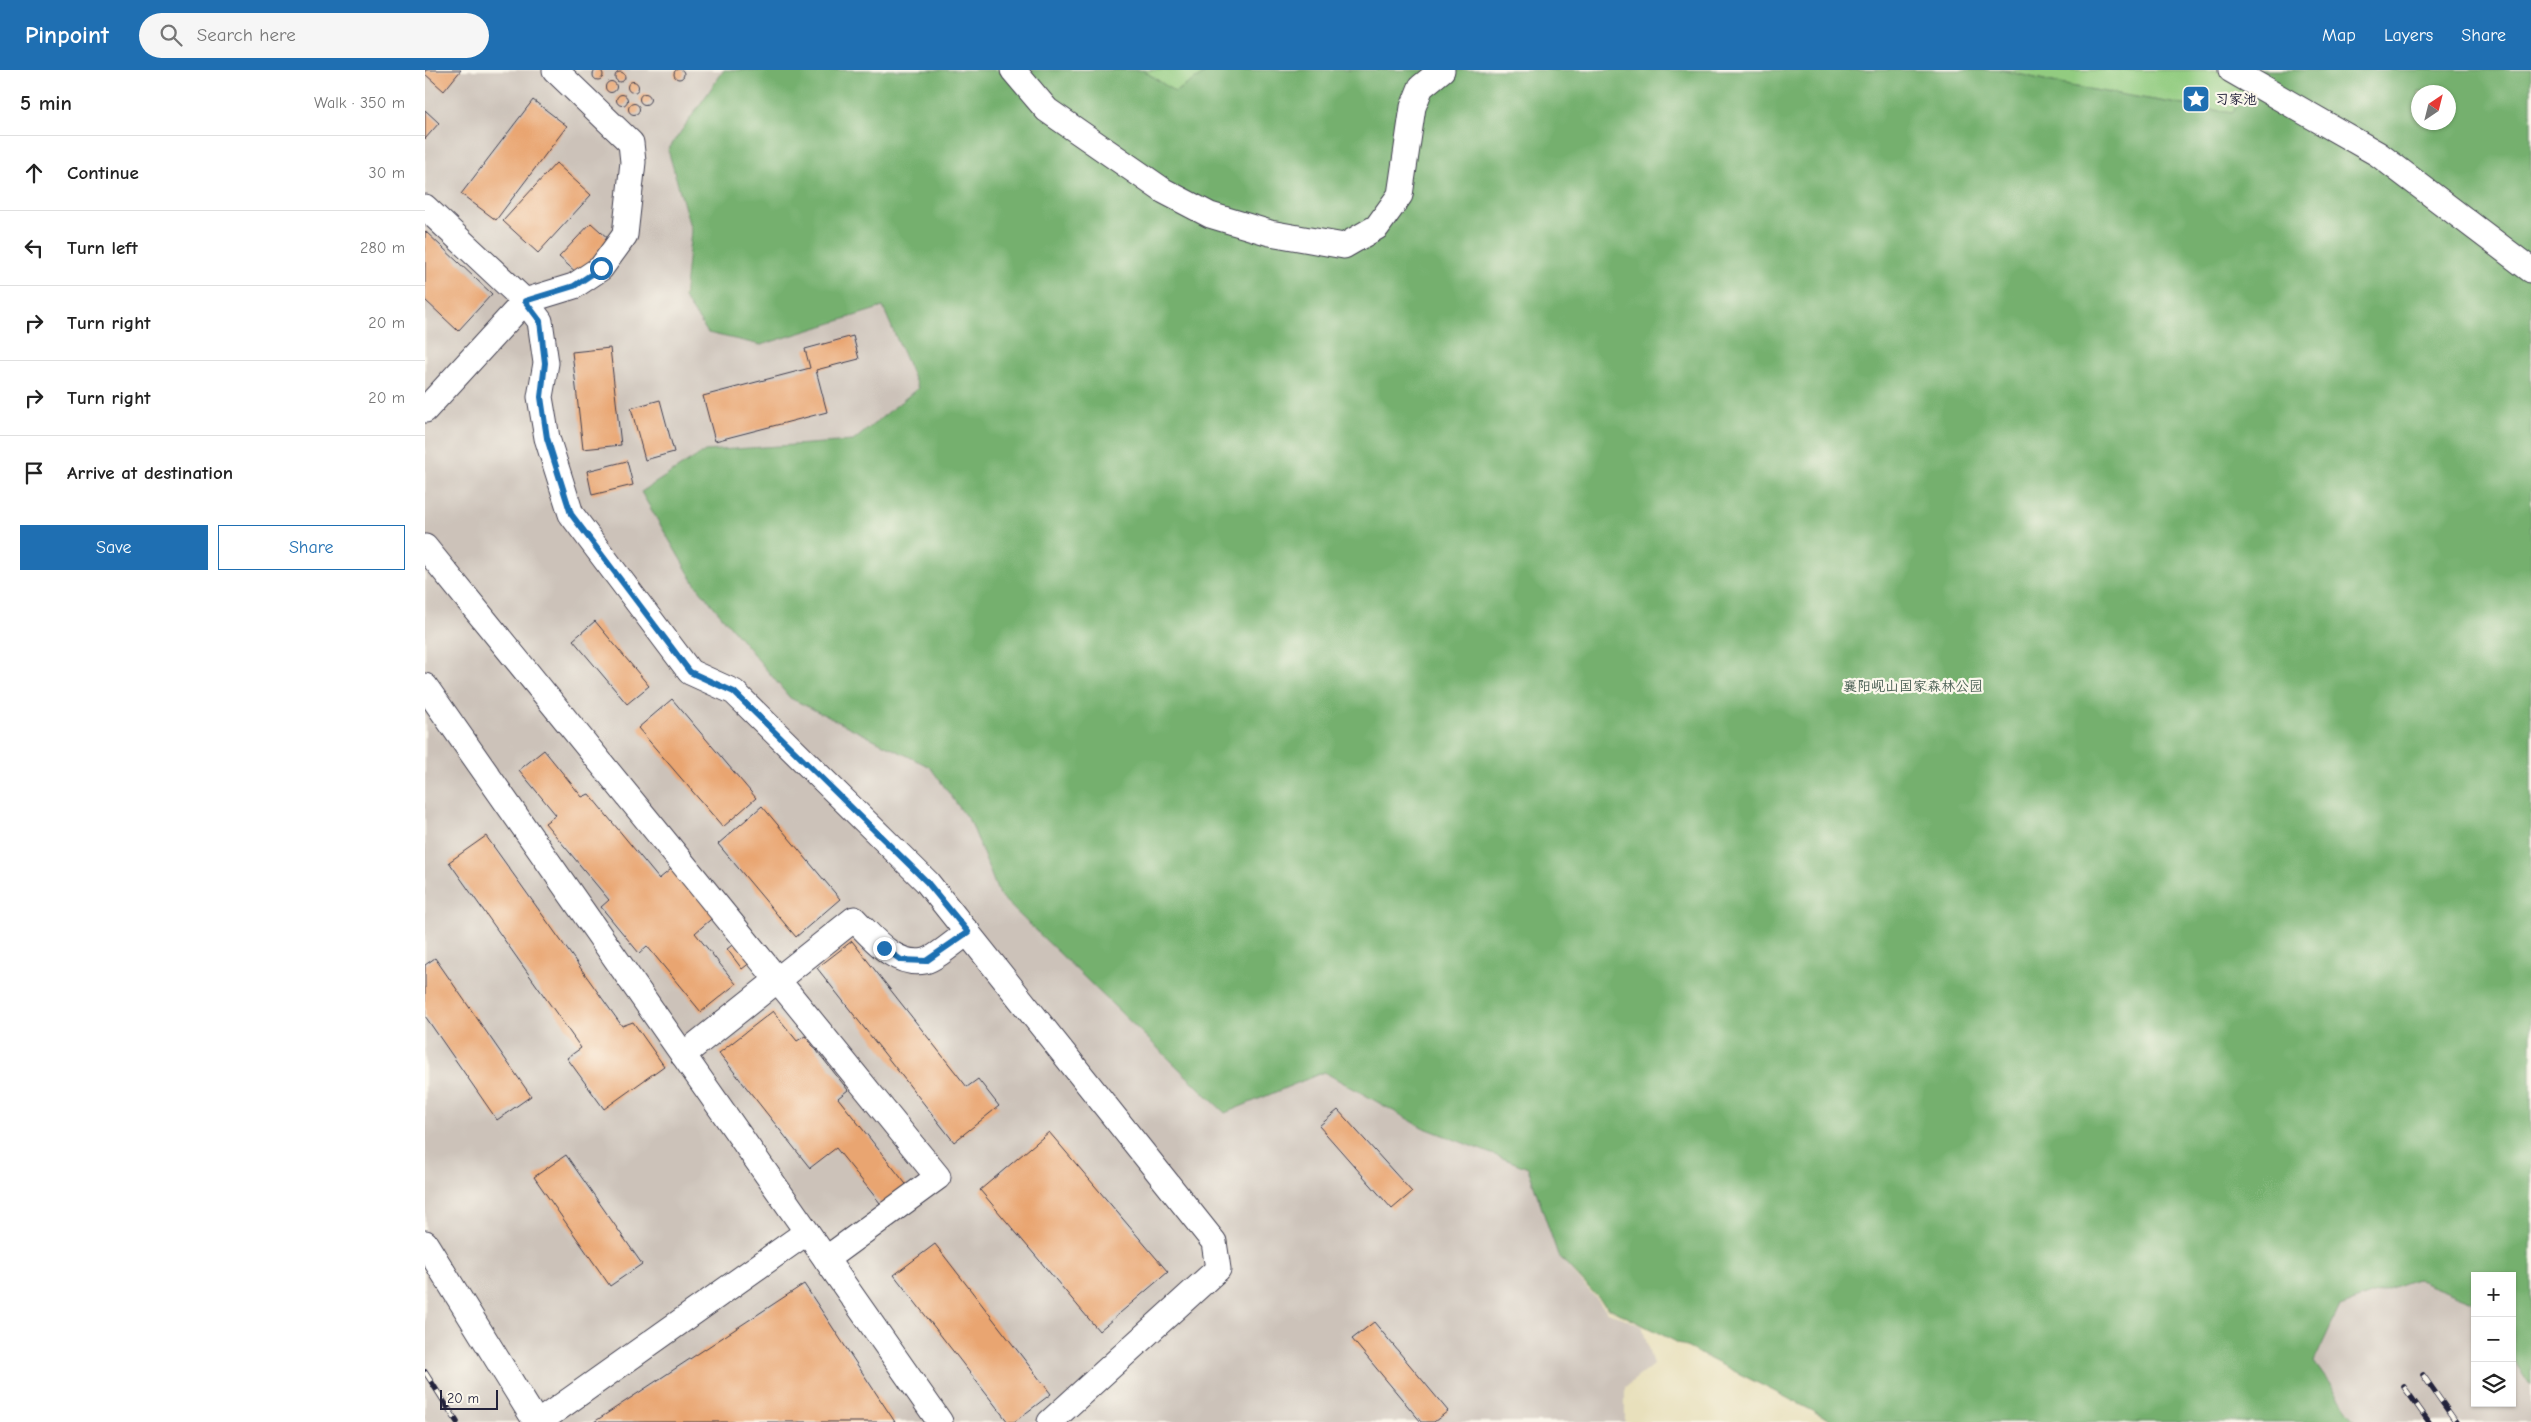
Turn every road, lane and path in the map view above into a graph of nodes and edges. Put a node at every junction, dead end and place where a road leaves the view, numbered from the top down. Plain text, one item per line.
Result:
1 (555, 70) edge
2 (1013, 70) edge
3 (1442, 70) edge
4 (2231, 70) edge
5 (425, 207) edge
6 (2531, 270) edge
7 (525, 301) junction
8 (425, 410) edge
9 (425, 547) edge
10 (425, 686) edge
11 (968, 932) junction
12 (777, 979) junction
13 (683, 1055) junction
14 (807, 1232) junction
15 (425, 1243) edge
16 (826, 1260) junction
17 (537, 1422) edge
18 (940, 1422) edge
19 (1050, 1422) edge

1 - 7 street
2 - 3 street
4 - 6 street
5 - 7 street
7 - 8 street
7 - 11 street
9 - 12 street
10 - 13 street
11 - 12 street
11 - 19 street
12 - 13 street
12 - 16 street
13 - 14 street
14 - 16 street
14 - 17 street
15 - 17 street
16 - 18 street

